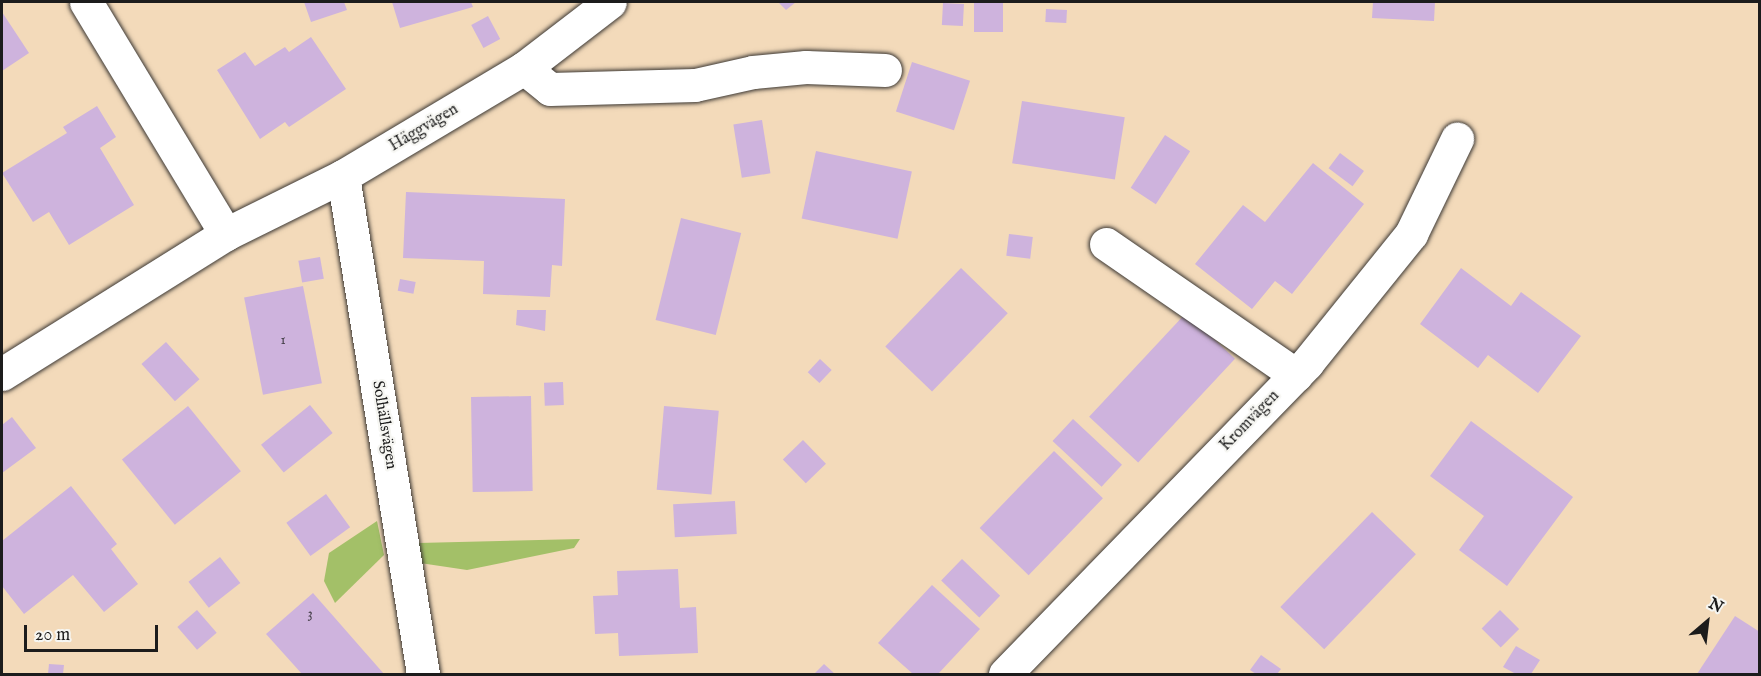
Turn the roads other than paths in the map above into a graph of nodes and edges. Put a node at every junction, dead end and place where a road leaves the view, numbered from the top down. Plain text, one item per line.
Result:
1 (86, 2) edge
2 (610, 2) edge
3 (524, 68) junction
4 (885, 70) dead end
5 (1457, 139) dead end
6 (344, 176) junction
7 (226, 234) junction
8 (1106, 244) dead end
9 (2, 374) edge
10 (1296, 375) junction
11 (423, 675) edge
12 (1005, 675) edge

1 - 7 street
2 - 3 street, Häggvägen
3 - 4 street
3 - 6 street, Häggvägen
5 - 10 street, Kromvägen
6 - 7 street, Häggvägen
6 - 11 street, Solhällsvägen
7 - 9 street, Häggvägen
8 - 10 street
10 - 12 street, Kromvägen

